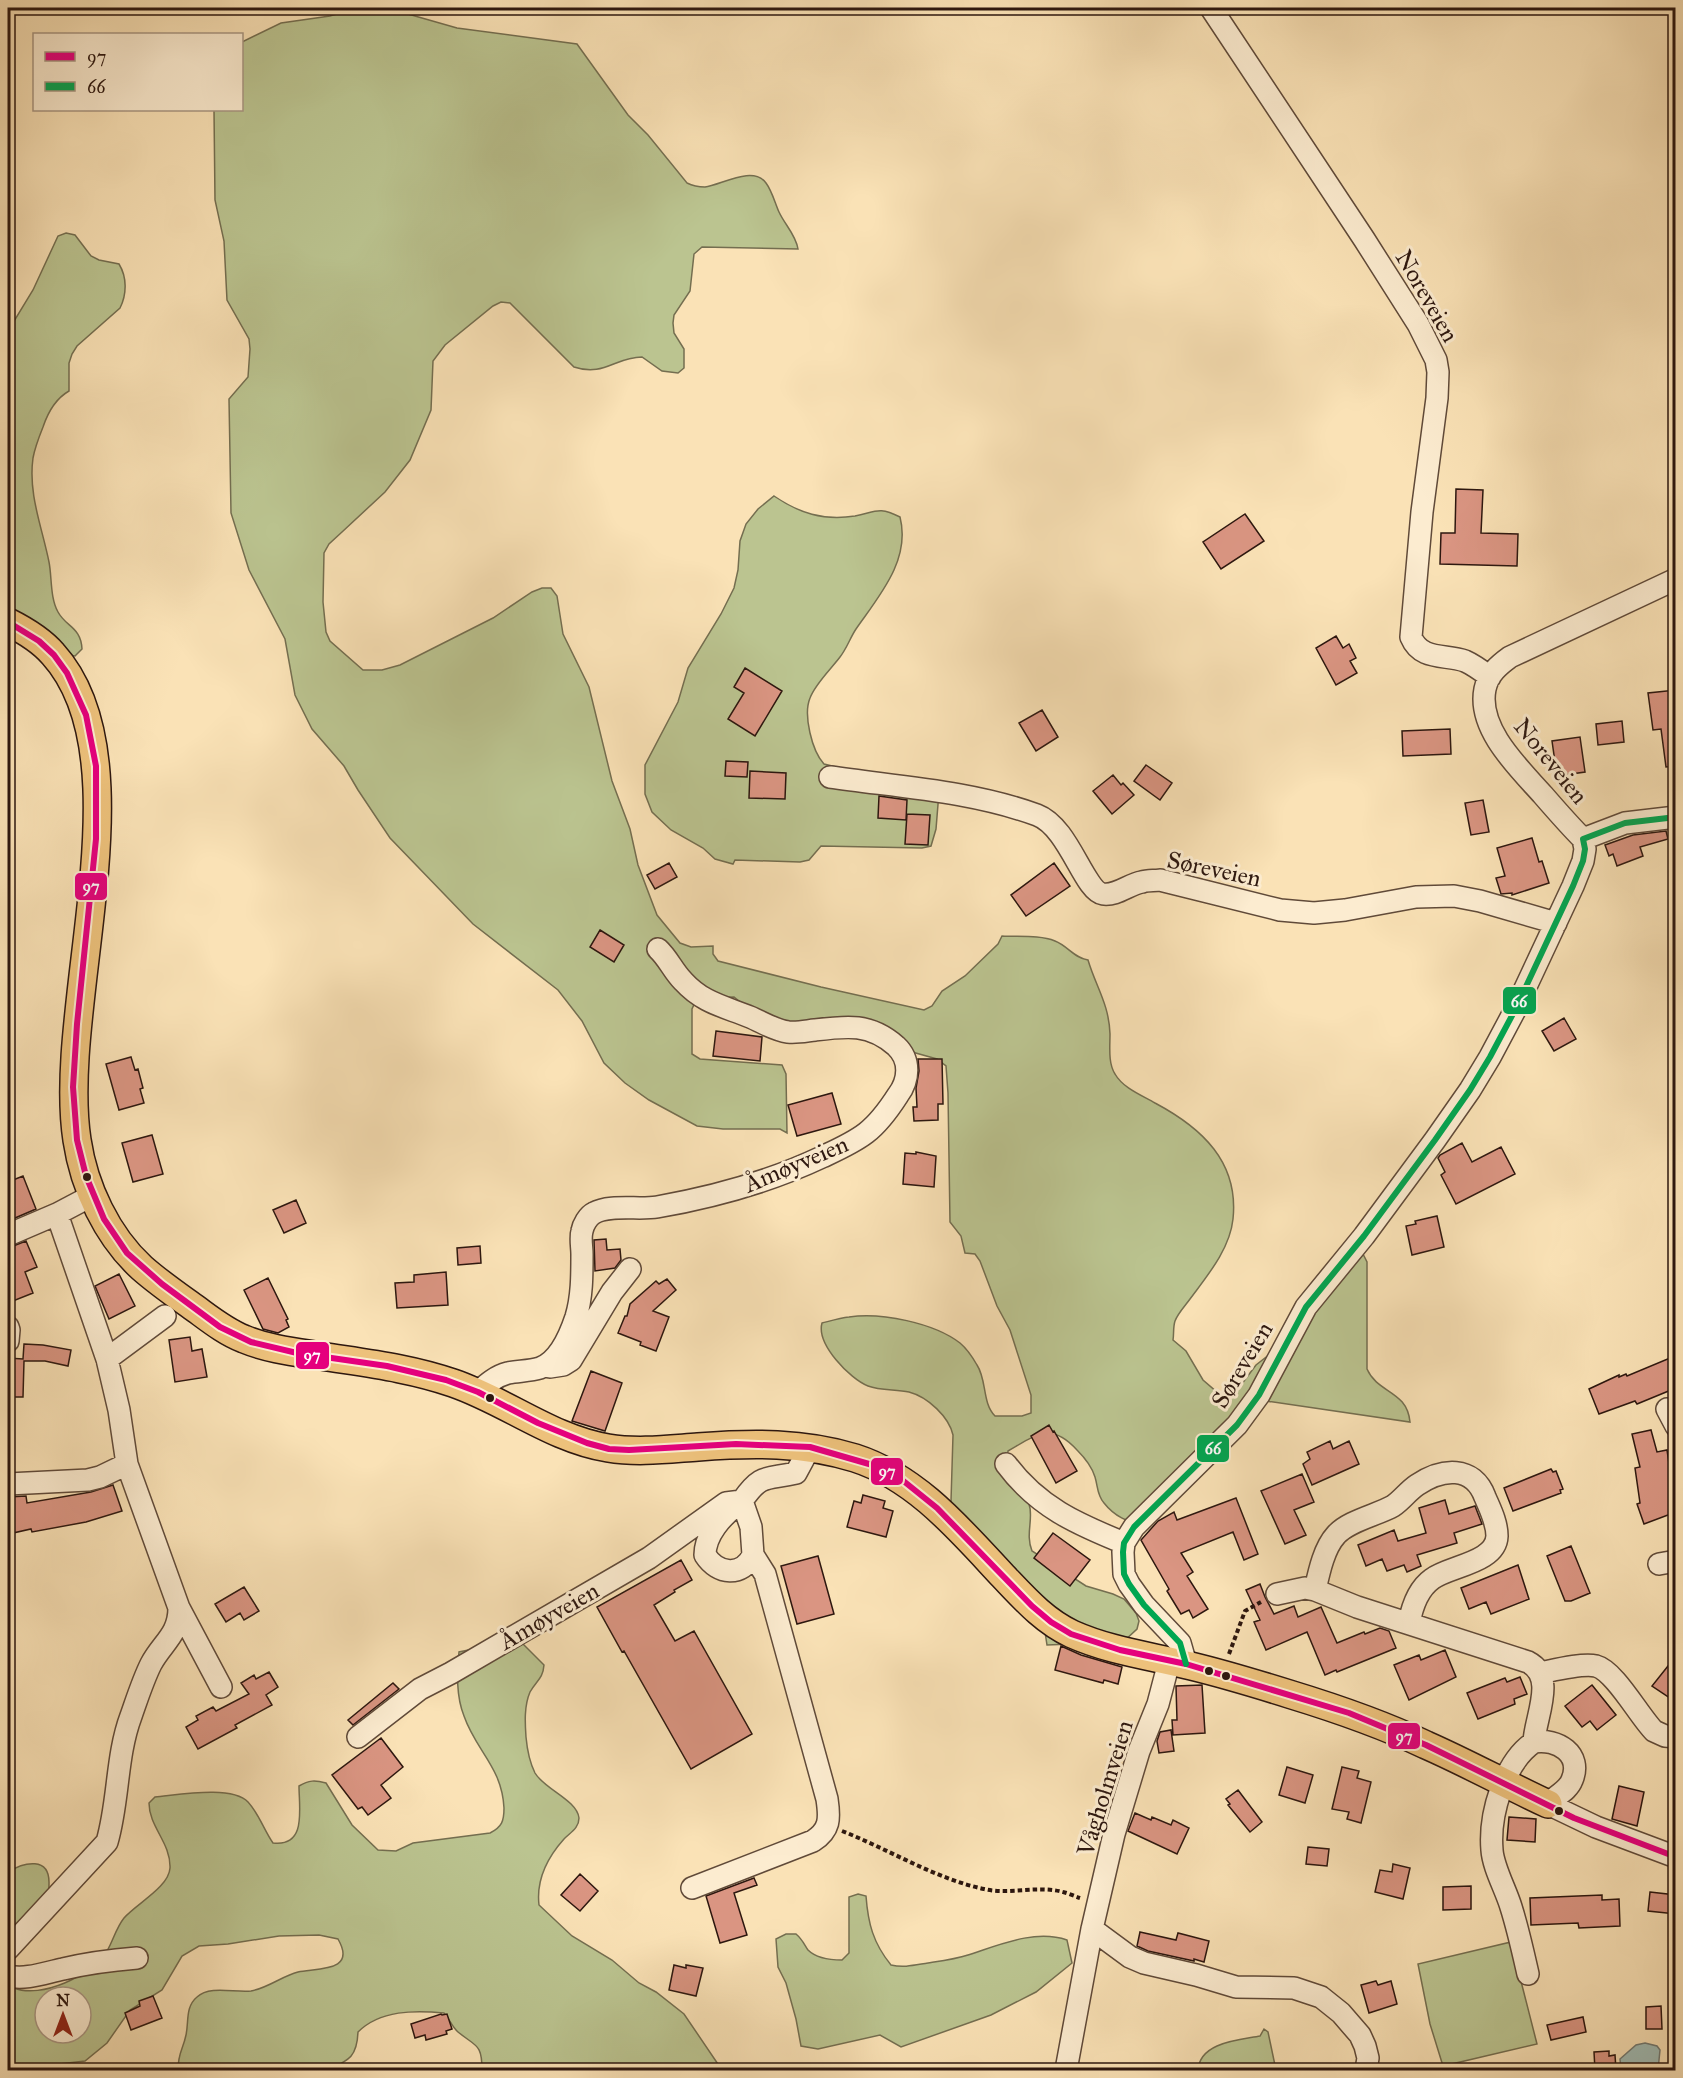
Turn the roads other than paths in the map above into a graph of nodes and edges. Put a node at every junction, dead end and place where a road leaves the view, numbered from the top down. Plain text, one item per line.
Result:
1 (1211, 8) edge
2 (1676, 579) edge
3 (8, 622) edge
4 (1490, 677) junction
5 (830, 777) dead end
6 (1676, 817) edge
7 (1583, 839) junction
8 (1556, 923) junction
9 (658, 949) dead end
10 (93, 1195) junction
11 (57, 1214) junction
12 (8, 1235) edge
13 (630, 1269) dead end
14 (165, 1316) dead end
15 (8, 1327) edge
16 (8, 1341) edge
17 (106, 1359) junction
18 (540, 1368) junction
19 (478, 1392) junction
20 (810, 1447) junction
21 (128, 1464) junction
22 (1006, 1464) dead end
23 (8, 1484) edge
24 (742, 1501) junction
25 (1124, 1544) junction
26 (753, 1555) junction
27 (1315, 1590) junction
28 (1277, 1594) road end
29 (179, 1608) junction
30 (1409, 1623) junction
31 (1178, 1663) junction
32 (1540, 1673) junction
33 (221, 1687) dead end
34 (358, 1737) dead end
35 (1676, 1737) edge
36 (1534, 1742) junction
37 (1504, 1783) junction
38 (1548, 1804) junction
39 (1676, 1857) edge
40 (692, 1888) dead end
41 (1092, 1929) junction
42 (8, 1949) edge
43 (137, 1958) dead end
44 (1528, 1974) dead end
45 (8, 1976) edge
46 (1066, 2070) edge
47 (1366, 2070) edge

1 - 4 street, Noreveien
2 - 4 street
3 - 10 main road
4 - 7 street, Noreveien
5 - 8 street, Søreveien
6 - 7 street
7 - 8 street, Søreveien
8 - 25 street, Søreveien
9 - 18 street, Åmøyveien
10 - 11 street
10 - 19 main road
11 - 12 street
11 - 17 street
13 - 18 street
14 - 17 street
15 - 16 street
17 - 21 street
18 - 19 street
19 - 20 main road
20 - 24 street, Åmøyveien
20 - 31 main road
21 - 23 street
21 - 29 street
22 - 25 street
24 - 26 street
24 - 26 street, Åmøyveien
24 - 34 street, Åmøyveien
25 - 31 street
26 - 40 street
27 - 28 street
27 - 30 street
27 - 30 street
29 - 33 street
29 - 42 street
30 - 32 street
31 - 37 main road
31 - 41 street, Vågholmveien
32 - 35 street
32 - 36 street
36 - 37 street
36 - 38 street
37 - 38 main road
37 - 44 street
38 - 39 street
41 - 46 street, Vågholmveien
41 - 47 street
43 - 45 street

